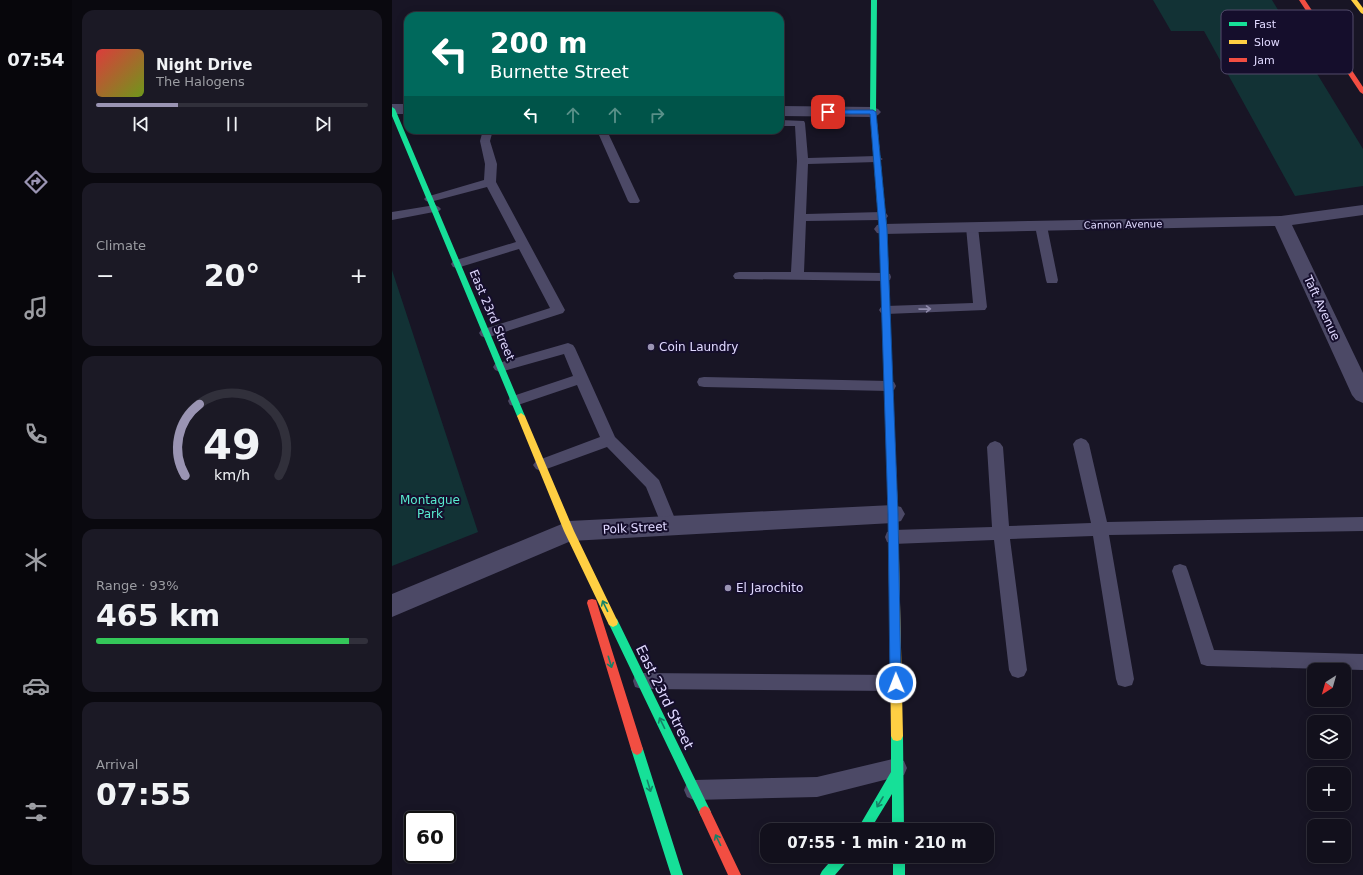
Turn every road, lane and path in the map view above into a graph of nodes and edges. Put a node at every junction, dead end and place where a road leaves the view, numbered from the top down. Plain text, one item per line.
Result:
1 (874, 0) edge
2 (1302, 0) edge
3 (1354, 0) edge
4 (1309, 10) edge
5 (1363, 12) edge
6 (1351, 74) edge
7 (1363, 92) edge
8 (392, 109) edge
9 (404, 109) edge
10 (784, 112) edge
11 (873, 112) junction
12 (799, 117) junction
13 (784, 122) edge
14 (487, 134) edge
15 (605, 134) edge
16 (877, 159) junction
17 (803, 161) junction
18 (490, 182) junction
19 (634, 201) dead end
20 (432, 204) junction
21 (1363, 210) edge
22 (392, 216) edge
23 (799, 218) junction
24 (1281, 221) junction
25 (882, 223) junction
26 (1041, 226) junction
27 (972, 227) junction
28 (523, 244) junction
29 (457, 264) junction
30 (739, 276) dead end
31 (797, 276) junction
32 (885, 277) junction
33 (1052, 280) dead end
34 (886, 310) junction
35 (486, 333) junction
36 (500, 367) junction
37 (582, 378) junction
38 (704, 382) dead end
39 (888, 386) junction
40 (1363, 395) edge
41 (515, 401) junction
42 (609, 440) junction
43 (1081, 444) dead end
44 (995, 447) dead end
45 (541, 465) junction
46 (1363, 524) edge
47 (893, 525) junction
48 (670, 526) junction
49 (1100, 529) junction
50 (569, 531) junction
51 (1001, 532) junction
52 (1180, 571) dead end
53 (392, 606) edge
54 (1363, 662) edge
55 (1018, 670) dead end
56 (1125, 679) dead end
57 (642, 681) junction
58 (896, 683) junction
59 (897, 771) junction
60 (694, 790) junction
61 (867, 823) edge
62 (898, 823) edge
63 (837, 863) edge
64 (899, 863) edge
65 (677, 875) edge
66 (735, 875) edge
67 (826, 875) edge
68 (899, 875) edge

1 - 11 main road
2 - 4 main road
3 - 5 main road
6 - 7 main road
8 - 9 street
8 - 20 main road, East 23rd Street
10 - 12 street
11 - 12 street
11 - 16 main road
12 - 13 lane
12 - 17 lane
14 - 18 lane
15 - 19 lane
16 - 17 lane
16 - 25 main road
17 - 23 lane
18 - 20 lane
18 - 28 lane
20 - 22 lane
20 - 29 main road, East 23rd Street
21 - 24 street, Cannon Avenue
23 - 25 lane
23 - 31 lane
24 - 26 street, Cannon Avenue
24 - 40 street, Taft Avenue
25 - 27 street, Cannon Avenue
25 - 32 main road
26 - 27 street, Cannon Avenue
26 - 33 lane
34 -> 27 lane
28 - 29 lane
28 - 35 lane
29 - 35 main road, East 23rd Street
30 - 31 lane
31 - 32 lane
32 - 34 main road
34 - 39 main road
35 - 36 main road, East 23rd Street
36 - 37 lane
36 - 41 main road, East 23rd Street
37 - 41 lane
37 - 42 lane
38 - 39 lane
39 - 47 main road
41 - 45 main road, East 23rd Street
42 - 45 lane
42 - 48 lane
43 - 49 lane
44 - 51 lane
45 - 50 main road, East 23rd Street
46 - 49 lane
47 - 48 street, Polk Street
47 - 51 lane
47 - 58 main road
48 - 50 street, Polk Street
49 - 51 lane
49 - 56 lane
50 - 53 street, Polk Street
57 -> 50 main road, East 23rd Street
50 -> 65 main road, East 23rd Street
51 - 55 lane
52 - 54 lane
57 - 58 lane
60 -> 57 main road, East 23rd Street
58 - 59 main road
59 - 60 lane
59 -> 61 main road
59 - 62 main road
66 -> 60 main road, East 23rd Street
63 - 67 main road
64 - 68 main road

